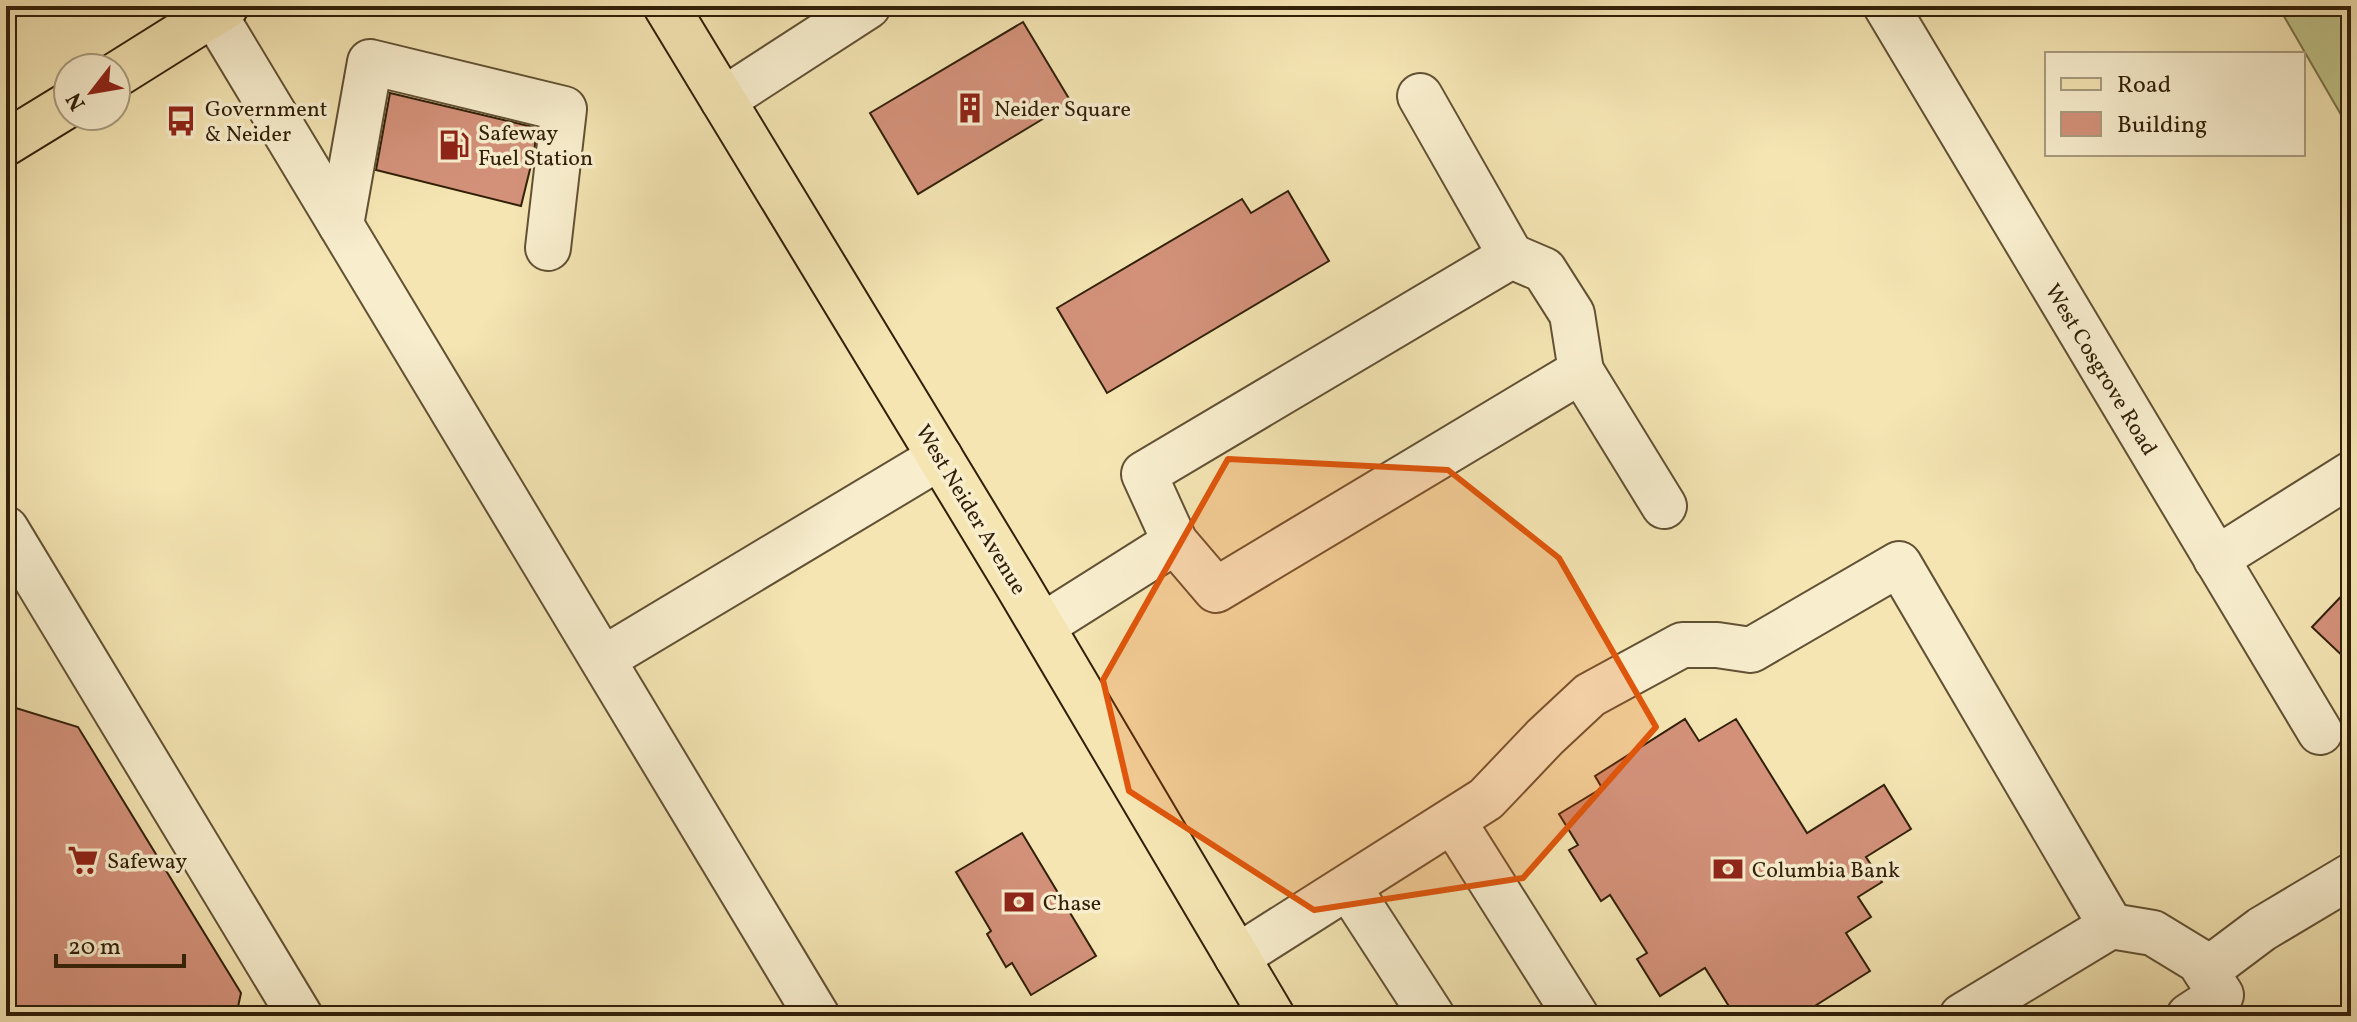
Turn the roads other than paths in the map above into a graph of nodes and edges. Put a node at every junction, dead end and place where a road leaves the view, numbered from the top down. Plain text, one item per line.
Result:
1 (666, 6) edge
2 (868, 6) edge
3 (1886, 6) edge
4 (220, 10) edge
5 (132, 65) edge
6 (1420, 96) dead end
7 (723, 100) junction
8 (52, 115) edge
9 (6, 143) edge
10 (341, 225) junction
11 (548, 248) dead end
12 (1511, 256) junction
13 (1581, 371) junction
14 (940, 457) junction
15 (2351, 474) edge
16 (1664, 506) dead end
17 (6, 529) edge
18 (1175, 542) junction
19 (2216, 559) junction
20 (1042, 626) junction
21 (603, 659) junction
22 (2320, 732) dead end
23 (1453, 821) junction
24 (2351, 876) edge
25 (1349, 888) junction
26 (2111, 926) junction
27 (1237, 957) junction
28 (2206, 971) junction
29 (300, 1016) edge
30 (817, 1016) edge
31 (1272, 1016) edge
32 (1432, 1016) edge
33 (1576, 1016) edge
34 (1962, 1016) edge
35 (2189, 1016) edge

1 - 7 main road, West Neider Avenue
2 - 7 lane
3 - 19 lane, West Cosgrove Road
4 - 5 main road
4 - 10 lane
6 - 12 lane
7 - 14 main road, West Neider Avenue
8 - 9 main road
10 - 11 lane
10 - 21 lane
12 - 13 lane
12 - 18 lane
13 - 16 lane
13 - 18 lane
14 - 20 main road, West Neider Avenue
14 - 21 lane
15 - 19 lane
17 - 29 lane
18 - 20 lane
19 - 22 lane, West Cosgrove Road
20 - 27 main road, West Neider Avenue
21 - 30 lane
23 - 25 lane
23 - 26 lane
23 - 33 lane
24 - 28 lane
25 - 27 lane
25 - 32 lane
26 - 28 lane
26 - 34 lane
27 - 31 main road, West Neider Avenue
28 - 35 lane

